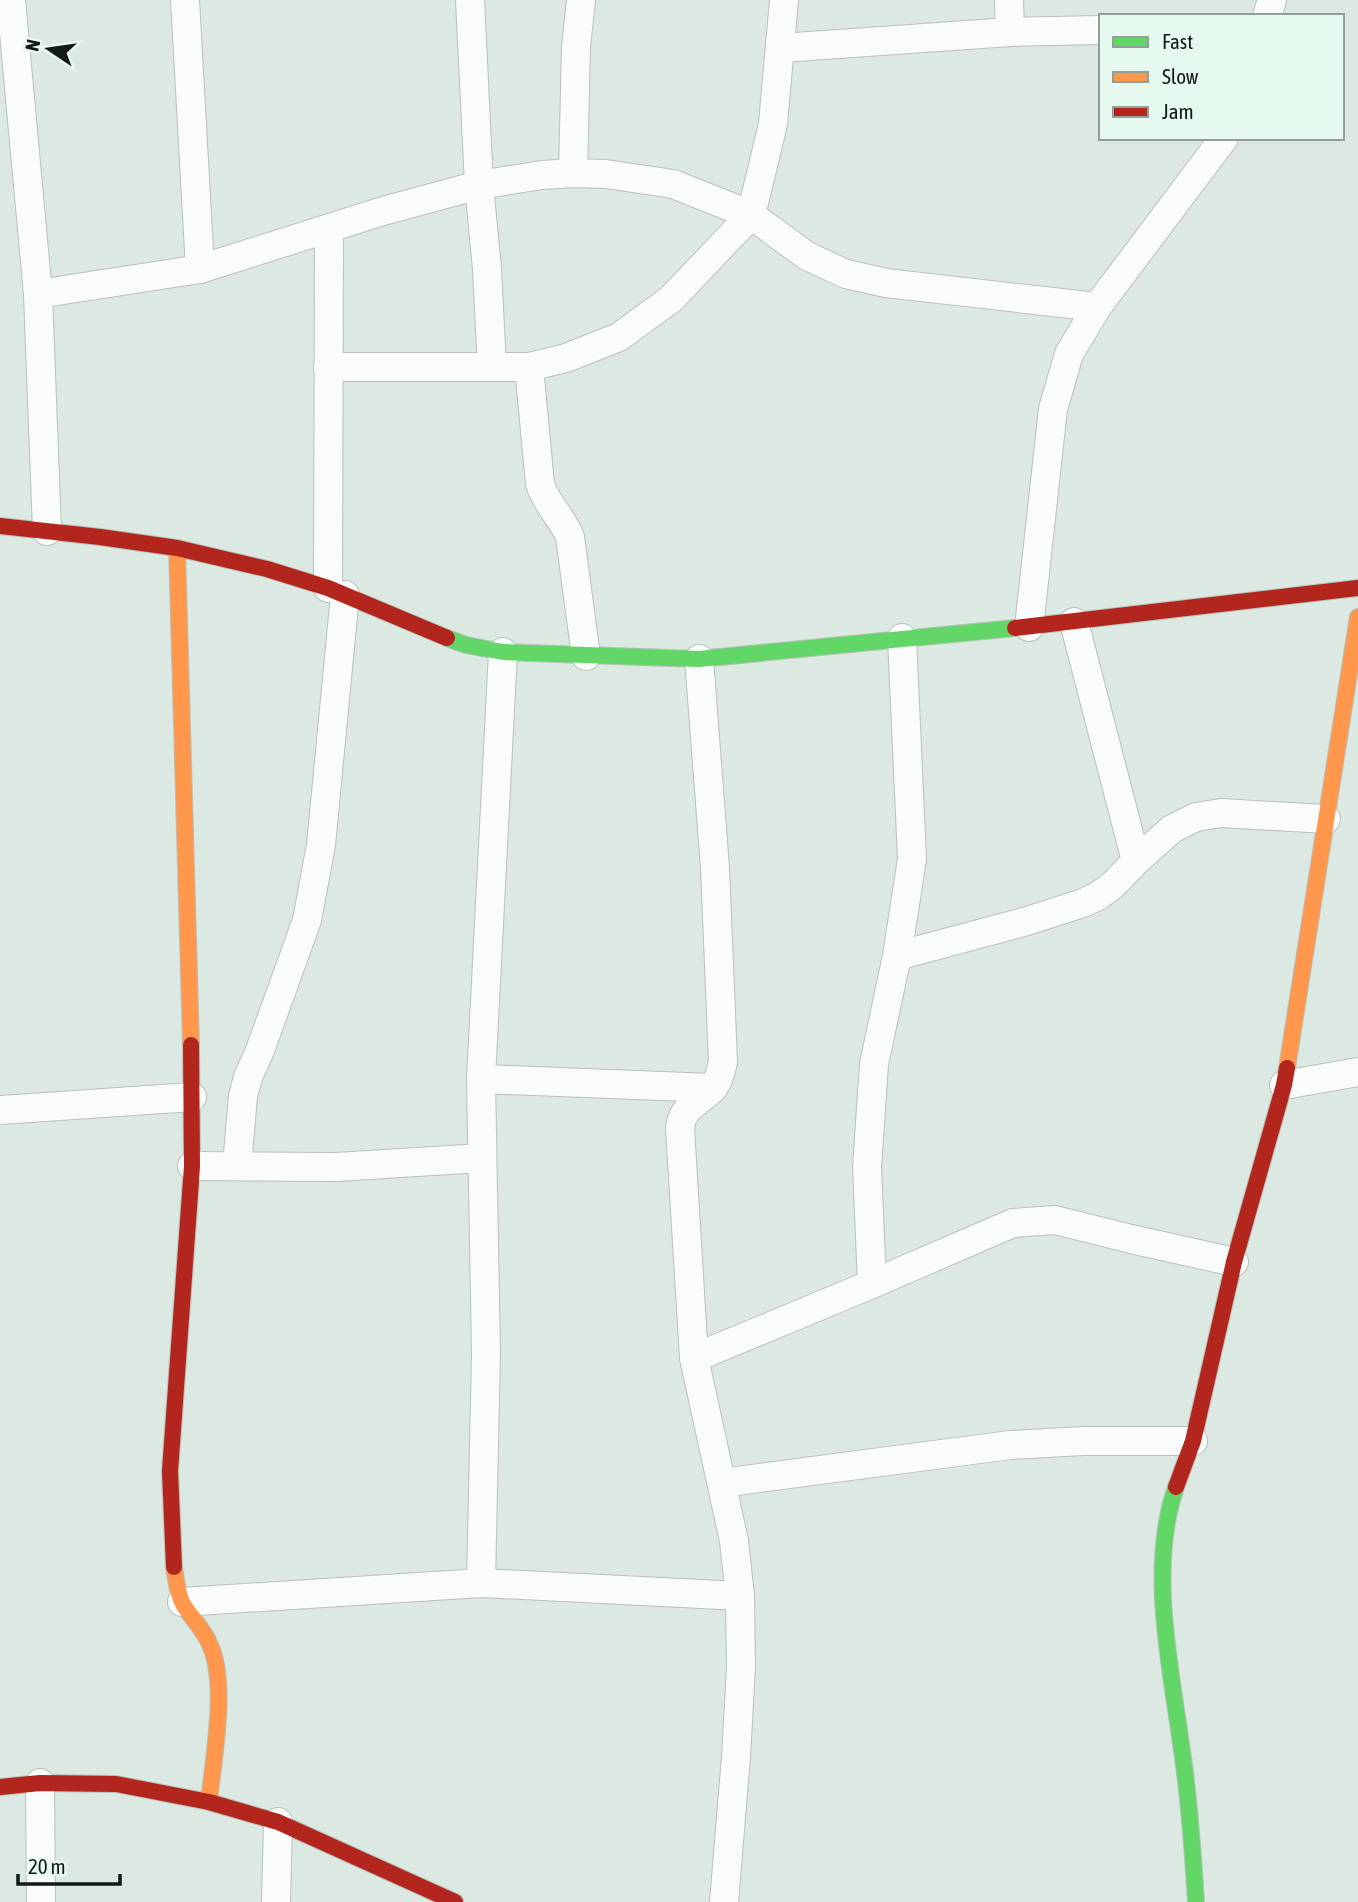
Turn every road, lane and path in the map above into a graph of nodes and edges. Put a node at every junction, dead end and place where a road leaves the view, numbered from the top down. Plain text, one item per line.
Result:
1 (11, 0) edge
2 (186, 0) edge
3 (470, 0) edge
4 (581, 0) edge
5 (784, 0) edge
6 (1009, 0) edge
7 (1099, 30) edge
8 (1010, 32) junction
9 (781, 48) junction
10 (1222, 140) edge
11 (573, 173) junction
12 (479, 186) junction
13 (751, 215) junction
14 (329, 229) junction
15 (200, 269) junction
16 (38, 294) junction
17 (1097, 307) junction
18 (328, 367) junction
19 (492, 367) junction
20 (528, 367) junction
21 (0, 526) edge
22 (47, 531) junction
23 (177, 548) junction
24 (1358, 588) edge
25 (336, 592) junction
26 (1358, 617) edge
27 (1074, 622) junction
28 (1029, 627) junction
29 (902, 638) junction
30 (503, 652) junction
31 (586, 656) junction
32 (699, 659) junction
33 (1326, 819) junction
34 (1136, 861) junction
35 (897, 956) junction
36 (1357, 1075) edge
37 (481, 1079) junction
38 (1284, 1085) junction
39 (713, 1088) junction
40 (192, 1097) junction
41 (0, 1110) edge
42 (482, 1158) junction
43 (192, 1166) junction
44 (237, 1166) junction
45 (1234, 1262) junction
46 (872, 1284) junction
47 (694, 1358) junction
48 (1193, 1441) junction
49 (722, 1483) junction
50 (481, 1583) junction
51 (740, 1596) junction
52 (182, 1602) junction
53 (40, 1783) junction
54 (0, 1787) edge
55 (209, 1802) junction
56 (278, 1822) junction
57 (41, 1902) edge
58 (276, 1902) edge
59 (455, 1902) edge
60 (724, 1902) edge
61 (1196, 1902) edge

1 - 16 street
2 - 15 street
3 - 12 street
4 - 11 street
5 - 9 street
6 - 8 street
7 - 8 street
8 - 9 street
9 - 13 street
10 - 17 street
11 - 12 street
11 - 13 street
12 - 14 street
12 - 19 street
13 - 17 street
13 - 20 street
14 - 15 street
14 - 18 street
15 - 16 street
16 - 22 street
17 - 28 street
18 - 19 street
18 - 25 street
19 - 20 street
20 - 31 street
21 - 22 street
22 - 23 street
23 - 25 street
23 - 40 street
24 - 27 street
25 - 30 street
25 - 44 street
26 - 33 street
27 - 28 street
27 - 34 street
28 - 29 street
29 - 32 street
29 - 35 street
30 - 31 street
30 - 37 street
31 - 32 street
32 - 39 street
33 - 34 street
33 - 38 street
34 - 35 street
35 - 46 street
36 - 38 street
37 - 39 street
37 - 42 street
38 - 45 street
39 - 47 street
40 - 41 street
40 - 43 street
42 - 44 street
42 - 50 street
43 - 44 street
43 - 52 street
45 - 46 street
45 - 48 street
46 - 47 street
47 - 49 street
48 - 49 street
48 - 61 street
49 - 51 street
50 - 51 street
50 - 52 street
51 - 60 street
52 - 55 street
53 - 54 street
53 - 55 street
53 - 57 street
55 - 56 street
56 - 58 street
56 - 59 street

